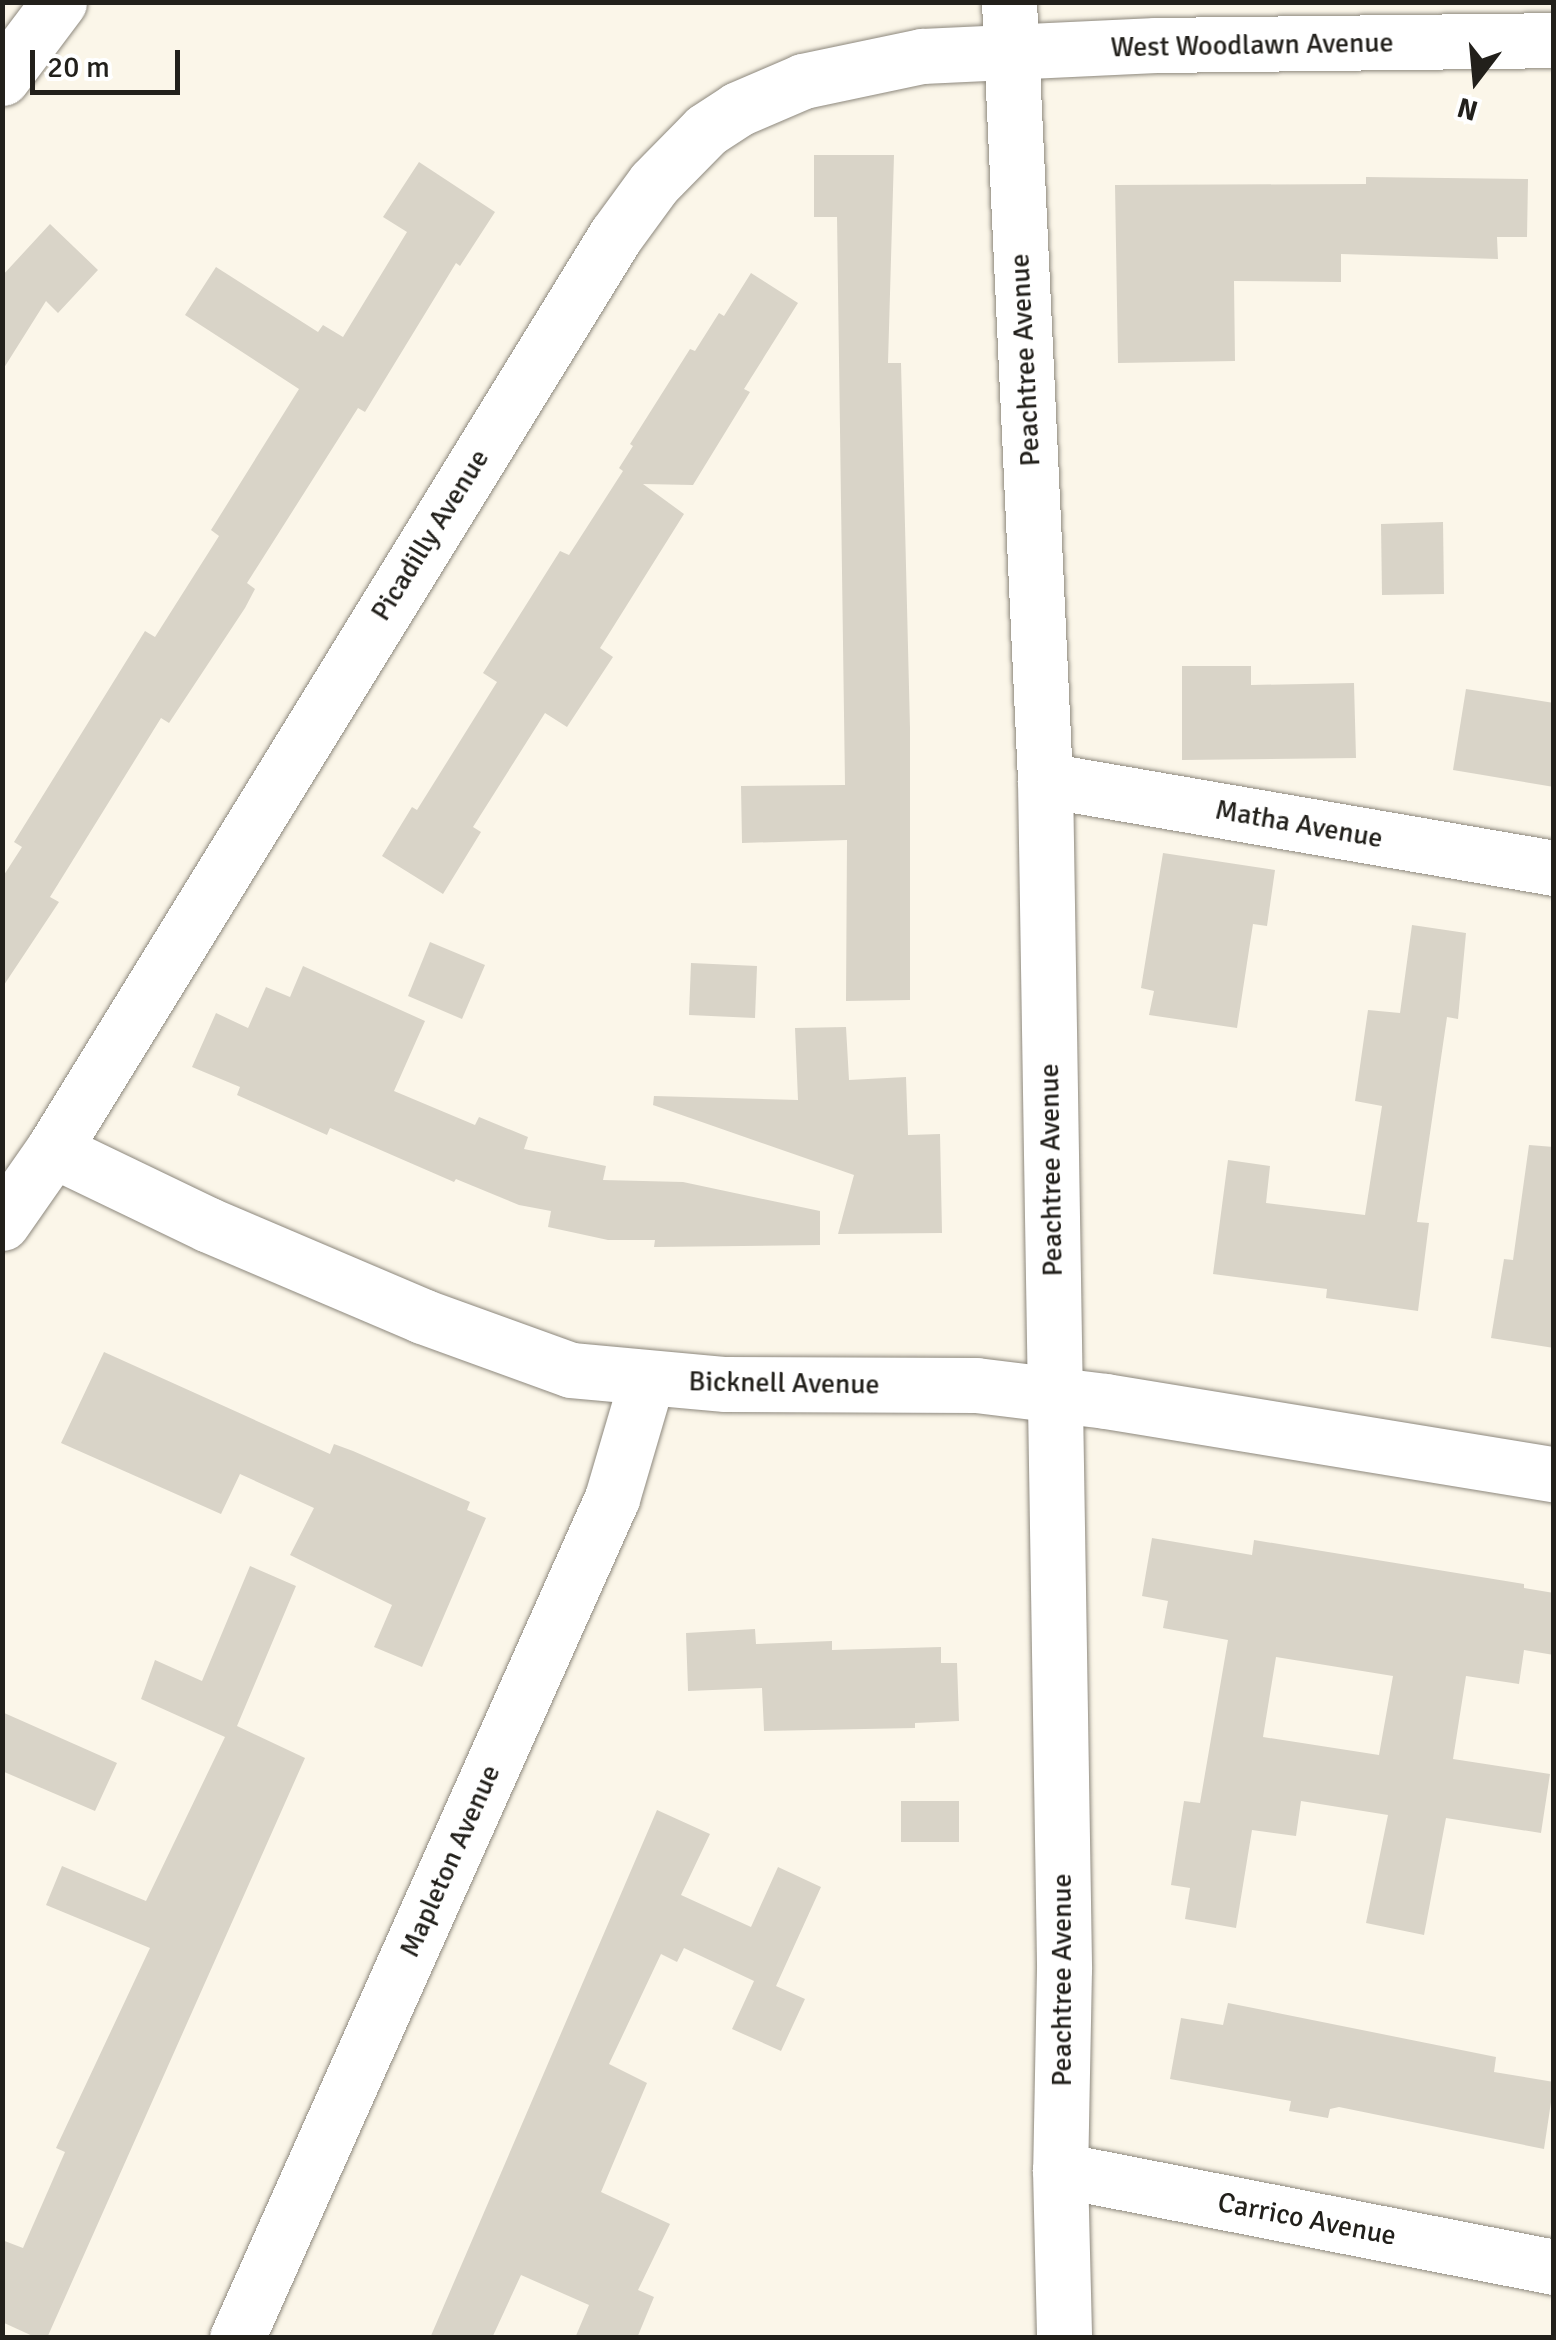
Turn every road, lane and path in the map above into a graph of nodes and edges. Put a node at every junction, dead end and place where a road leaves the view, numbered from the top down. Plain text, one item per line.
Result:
1 (59, 2) edge
2 (1010, 27) edge
3 (1554, 40) edge
4 (2, 78) edge
5 (1046, 780) junction
6 (1554, 868) edge
7 (53, 1150) junction
8 (2, 1223) edge
9 (648, 1380) junction
10 (1054, 1394) junction
11 (1554, 1474) edge
12 (1060, 2170) junction
13 (1554, 2267) edge
14 (237, 2338) edge
15 (1064, 2338) edge

1 - 4 street
2 - 3 street, West Woodlawn Avenue
2 - 5 street, Peachtree Avenue
2 - 7 street, Picadilly Avenue
5 - 6 street, Matha Avenue
5 - 10 street, Peachtree Avenue
7 - 8 street, Picadilly Avenue
7 - 9 street, Bicknell Avenue
9 - 10 street, Bicknell Avenue
9 - 14 street, Mapleton Avenue
10 - 11 street, Bicknell Avenue
10 - 12 street, Peachtree Avenue
12 - 13 street, Carrico Avenue
12 - 15 street, Peachtree Avenue

